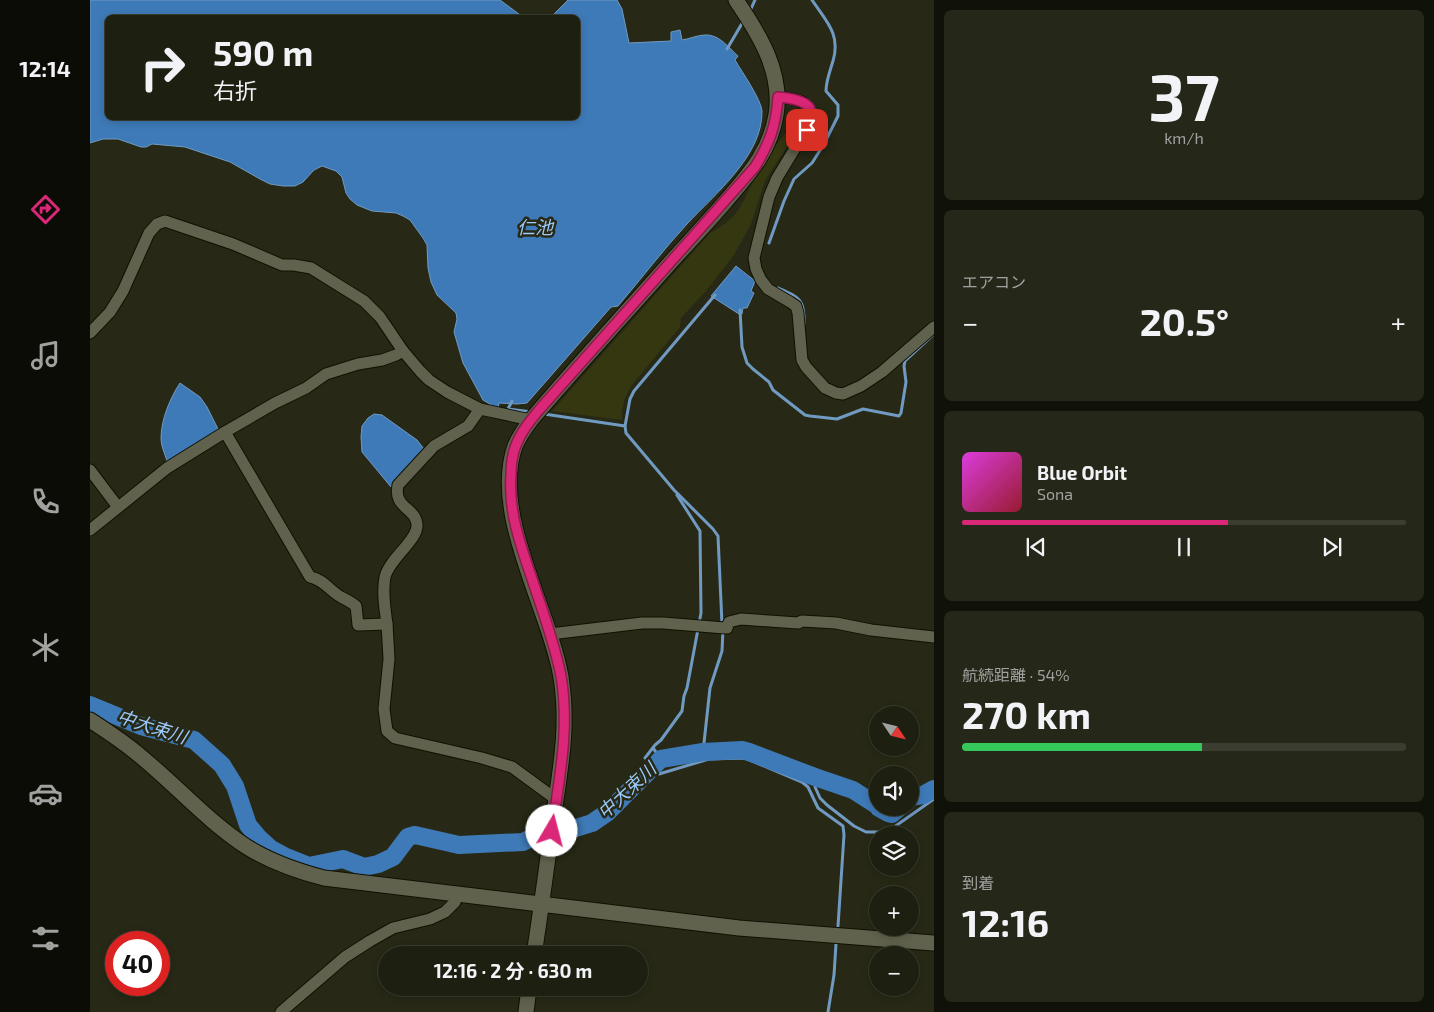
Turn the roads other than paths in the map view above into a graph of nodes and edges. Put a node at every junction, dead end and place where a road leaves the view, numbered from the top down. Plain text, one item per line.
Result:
1 (739, 3) edge
2 (778, 97) junction
3 (934, 327) edge
4 (90, 333) edge
5 (403, 351) junction
6 (480, 409) junction
7 (535, 416) junction
8 (225, 432) junction
9 (90, 470) edge
10 (118, 507) junction
11 (90, 530) edge
12 (387, 624) junction
13 (550, 634) junction
14 (934, 636) edge
15 (90, 720) edge
16 (557, 800) junction
17 (457, 895) junction
18 (541, 905) junction
19 (934, 943) edge
20 (535, 946) edge
21 (528, 996) edge
22 (281, 1012) edge
23 (526, 1012) edge

1 - 2 street
2 - 3 street
2 - 7 street
4 - 5 street
5 - 6 street
5 - 8 street
6 - 7 street
6 - 12 street
7 - 13 street
8 - 10 street
8 - 12 street
9 - 10 street
10 - 11 street
12 - 16 street
13 - 14 street
13 - 16 street
15 - 17 street
16 - 18 street
17 - 18 street
17 - 22 street
18 - 19 street
18 - 20 street
21 - 23 street

